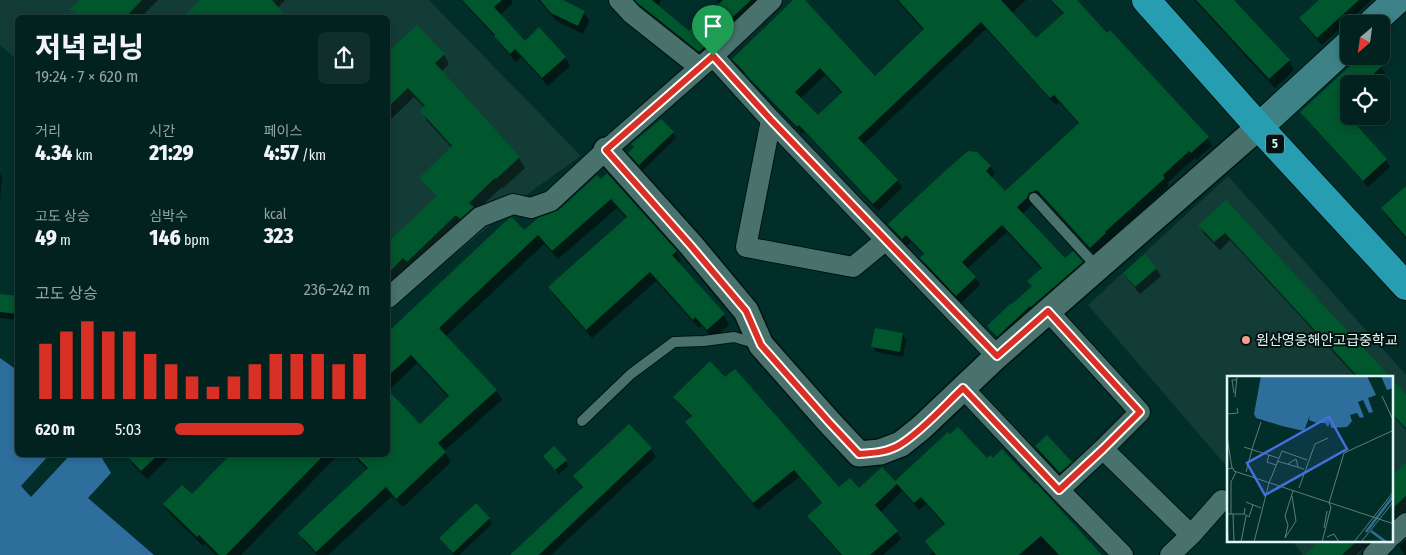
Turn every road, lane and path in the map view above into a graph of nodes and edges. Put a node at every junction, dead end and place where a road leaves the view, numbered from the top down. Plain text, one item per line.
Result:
1 (619, 0) edge
2 (772, 0) edge
3 (1146, 0) edge
4 (1397, 0) edge
5 (1381, 15) edge
6 (1340, 52) edge
7 (706, 62) junction
8 (771, 120) junction
9 (1259, 126) junction
10 (606, 150) junction
11 (1034, 198) dead end
12 (886, 240) junction
13 (1098, 268) junction
14 (1406, 286) edge
15 (390, 296) edge
16 (1048, 311) junction
17 (761, 345) junction
18 (997, 356) junction
19 (963, 388) junction
20 (582, 421) dead end
21 (1103, 449) junction
22 (1059, 490) junction
23 (1222, 500) dead end
24 (1406, 523) edge
25 (1394, 534) edge
26 (1191, 535) junction
27 (1386, 542) edge
28 (1123, 555) edge
29 (1170, 555) edge
30 (1373, 555) edge

1 - 7 street
2 - 7 street
3 - 9 highway, 5
4 - 5 main road
6 - 9 main road
7 - 8 street
7 - 10 street
8 - 12 street
8 - 12 street
9 - 13 street
9 - 14 highway, 5
10 - 15 street
10 - 17 street
11 - 13 lane
12 - 18 street
13 - 16 street
16 - 18 street
16 - 21 street
17 - 19 street
17 - 20 lane
18 - 19 street
19 - 22 street
21 - 22 street
21 - 26 street
22 - 28 street
23 - 26 street
24 - 25 street
26 - 29 street
27 - 30 street

